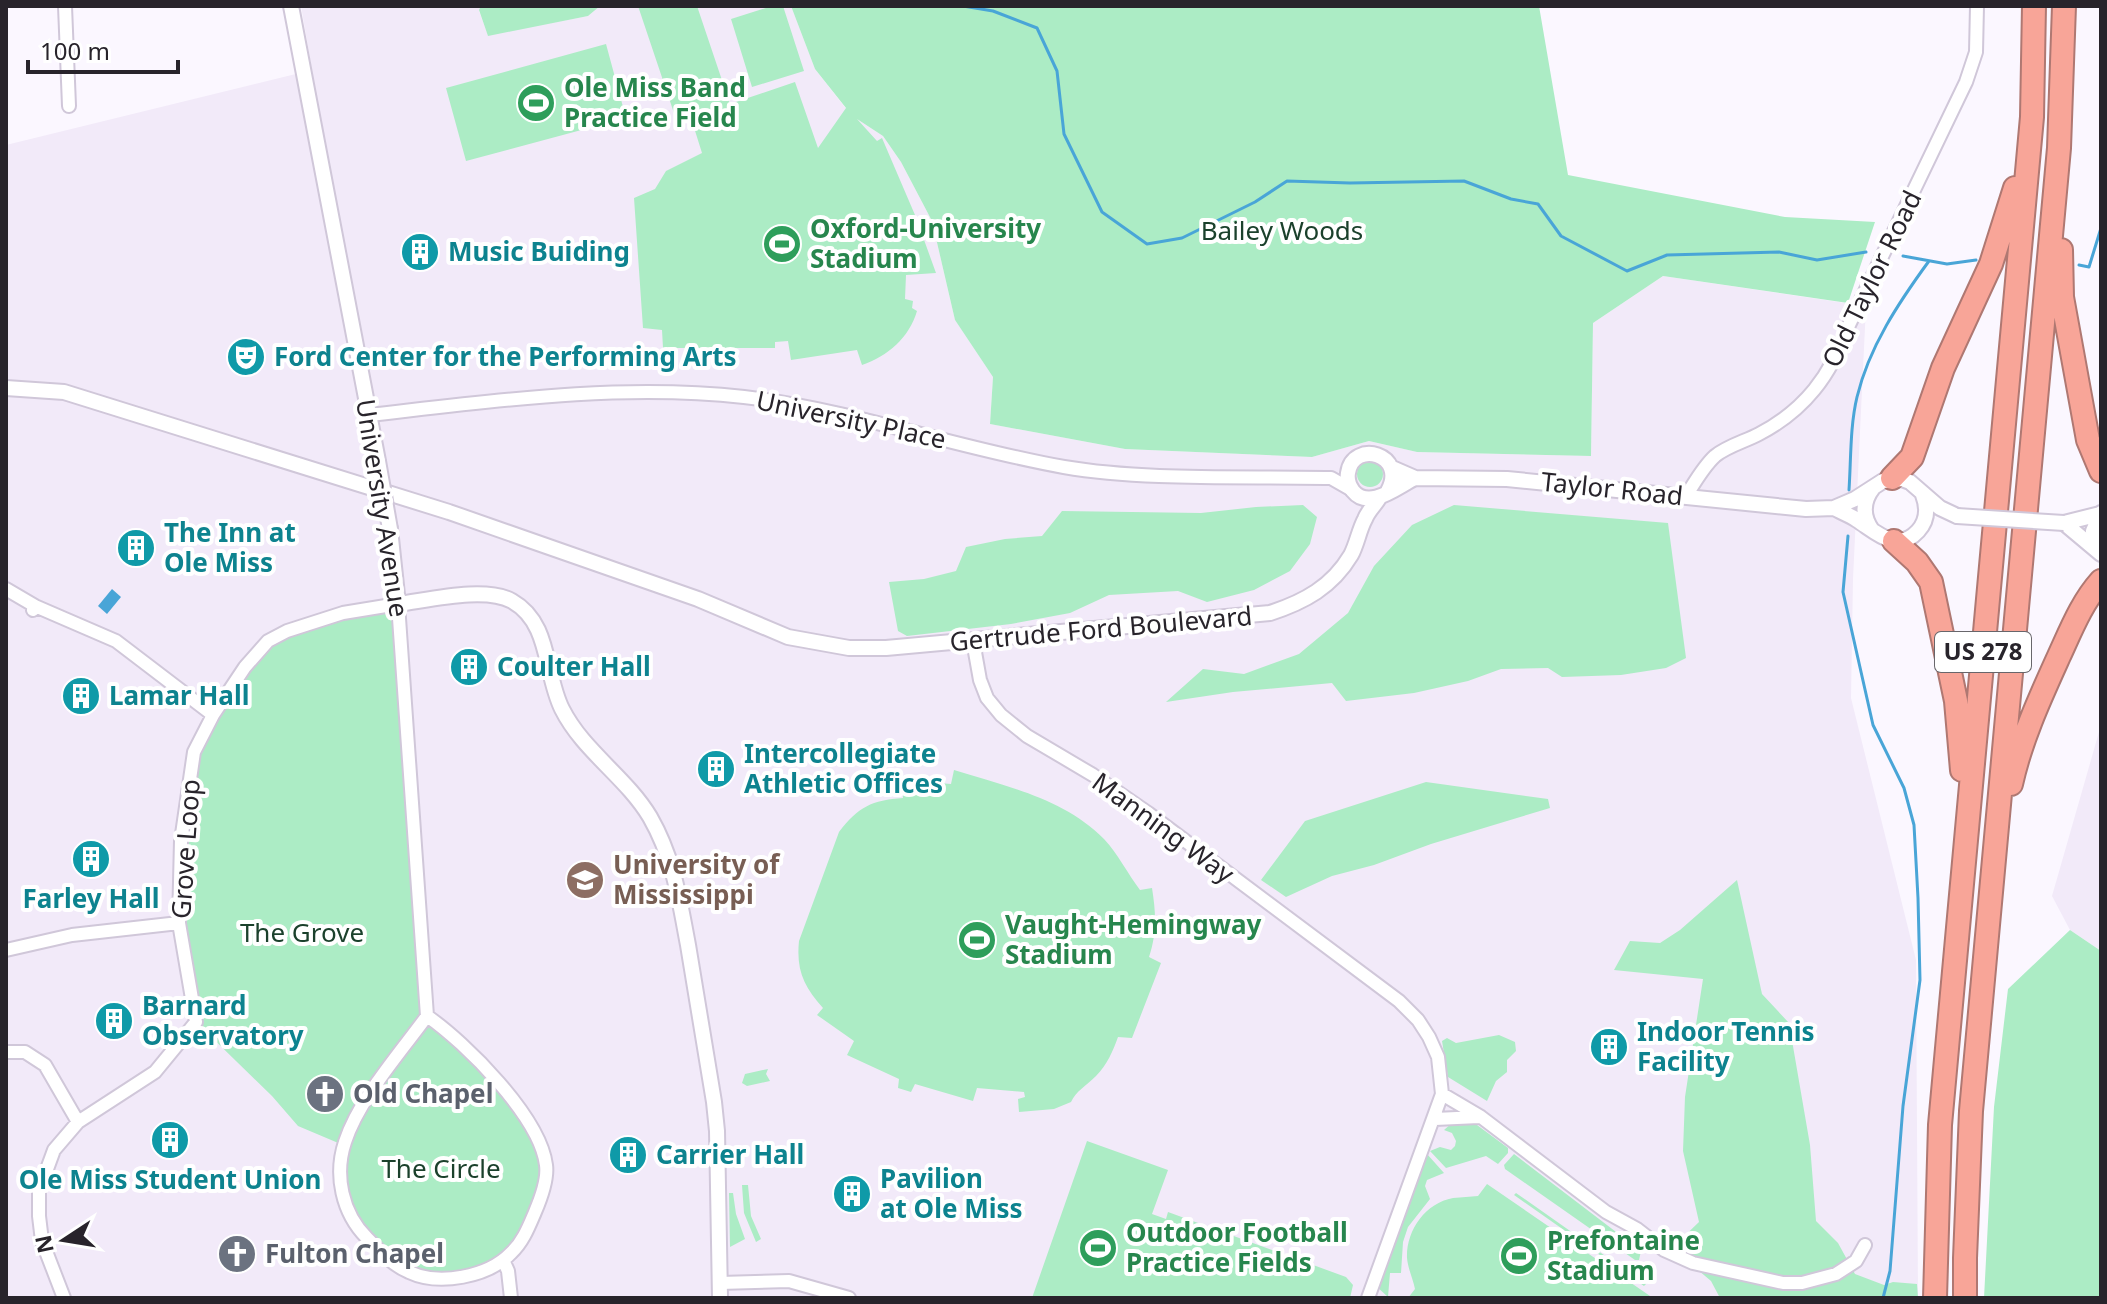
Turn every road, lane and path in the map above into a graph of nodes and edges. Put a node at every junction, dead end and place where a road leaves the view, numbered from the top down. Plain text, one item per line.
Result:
1 (65, 6) edge
2 (291, 6) edge
3 (1963, 6) edge
4 (2034, 6) edge
5 (2064, 6) edge
6 (1977, 7) edge
7 (69, 106) dead end
8 (2032, 117) junction
9 (2059, 148) junction
10 (6, 388) edge
11 (369, 415) junction
12 (1352, 463) junction
13 (1392, 468) junction
14 (2101, 471) edge
15 (1331, 478) junction
16 (1415, 478) junction
17 (1883, 482) junction
18 (1356, 494) junction
19 (1384, 494) junction
20 (1923, 495) junction
21 (1686, 496) junction
22 (1834, 508) junction
23 (2100, 513) edge
24 (1366, 515) junction
25 (1957, 516) junction
26 (2064, 523) junction
27 (1922, 527) junction
28 (1872, 531) junction
29 (1894, 541) junction
30 (2099, 551) edge
31 (2101, 581) edge
32 (6, 589) edge
33 (398, 604) junction
34 (973, 641) junction
35 (213, 715) junction
36 (1966, 842) junction
37 (1994, 863) junction
38 (179, 923) junction
39 (6, 950) edge
40 (427, 1016) junction
41 (6, 1052) edge
42 (1442, 1094) junction
43 (1481, 1117) junction
44 (1435, 1119) junction
45 (78, 1122) junction
46 (1865, 1245) dead end
47 (503, 1260) junction
48 (720, 1290) edge
49 (64, 1298) edge
50 (511, 1298) edge
51 (849, 1298) edge
52 (1368, 1298) edge
53 (1935, 1298) edge
54 (1965, 1298) edge

1 - 7 street
2 - 11 street, University Avenue
3 - 6 street
4 - 8 highway, US 278
5 - 9 highway, US 278
6 - 21 street, Old Taylor Road
8 - 17 highway
8 - 36 highway, US 278
9 - 14 highway
9 - 37 highway, US 278
10 - 34 street, Gertrude Ford Boulevard
11 - 15 street, University Place
11 - 33 street, University Avenue, bridge
12 - 13 street
12 - 15 street
12 - 18 street
13 - 16 street, Taylor Road
13 - 19 street
15 - 18 street, University Place
16 - 19 street
16 - 21 street, Taylor Road
17 - 20 street
17 - 22 street
17 - 28 street
18 - 19 street
18 - 24 street
19 - 24 street, Gertrude Ford Boulevard
20 - 25 street
20 - 27 street
21 - 22 street, Taylor Road
22 - 28 street
23 - 26 street
23 - 30 street
24 - 34 street, Gertrude Ford Boulevard
25 - 26 street, bridge
25 - 27 street
26 - 30 street
27 - 29 street
28 - 29 street
29 - 36 highway
31 - 37 highway
32 - 35 street
33 - 35 street, Grove Loop
33 - 40 street, University Avenue
33 - 48 street
34 - 42 street, Manning Way
35 - 38 street, Grove Loop
36 - 53 highway, US 278
37 - 54 highway, US 278
38 - 39 street
38 - 45 street, Grove Loop
40 - 47 street
40 - 47 street
41 - 45 street
42 - 43 street
42 - 44 street, Manning Way
43 - 44 street
43 - 46 street
44 - 52 street, Manning Way
45 - 49 street
47 - 50 street
48 - 51 street

